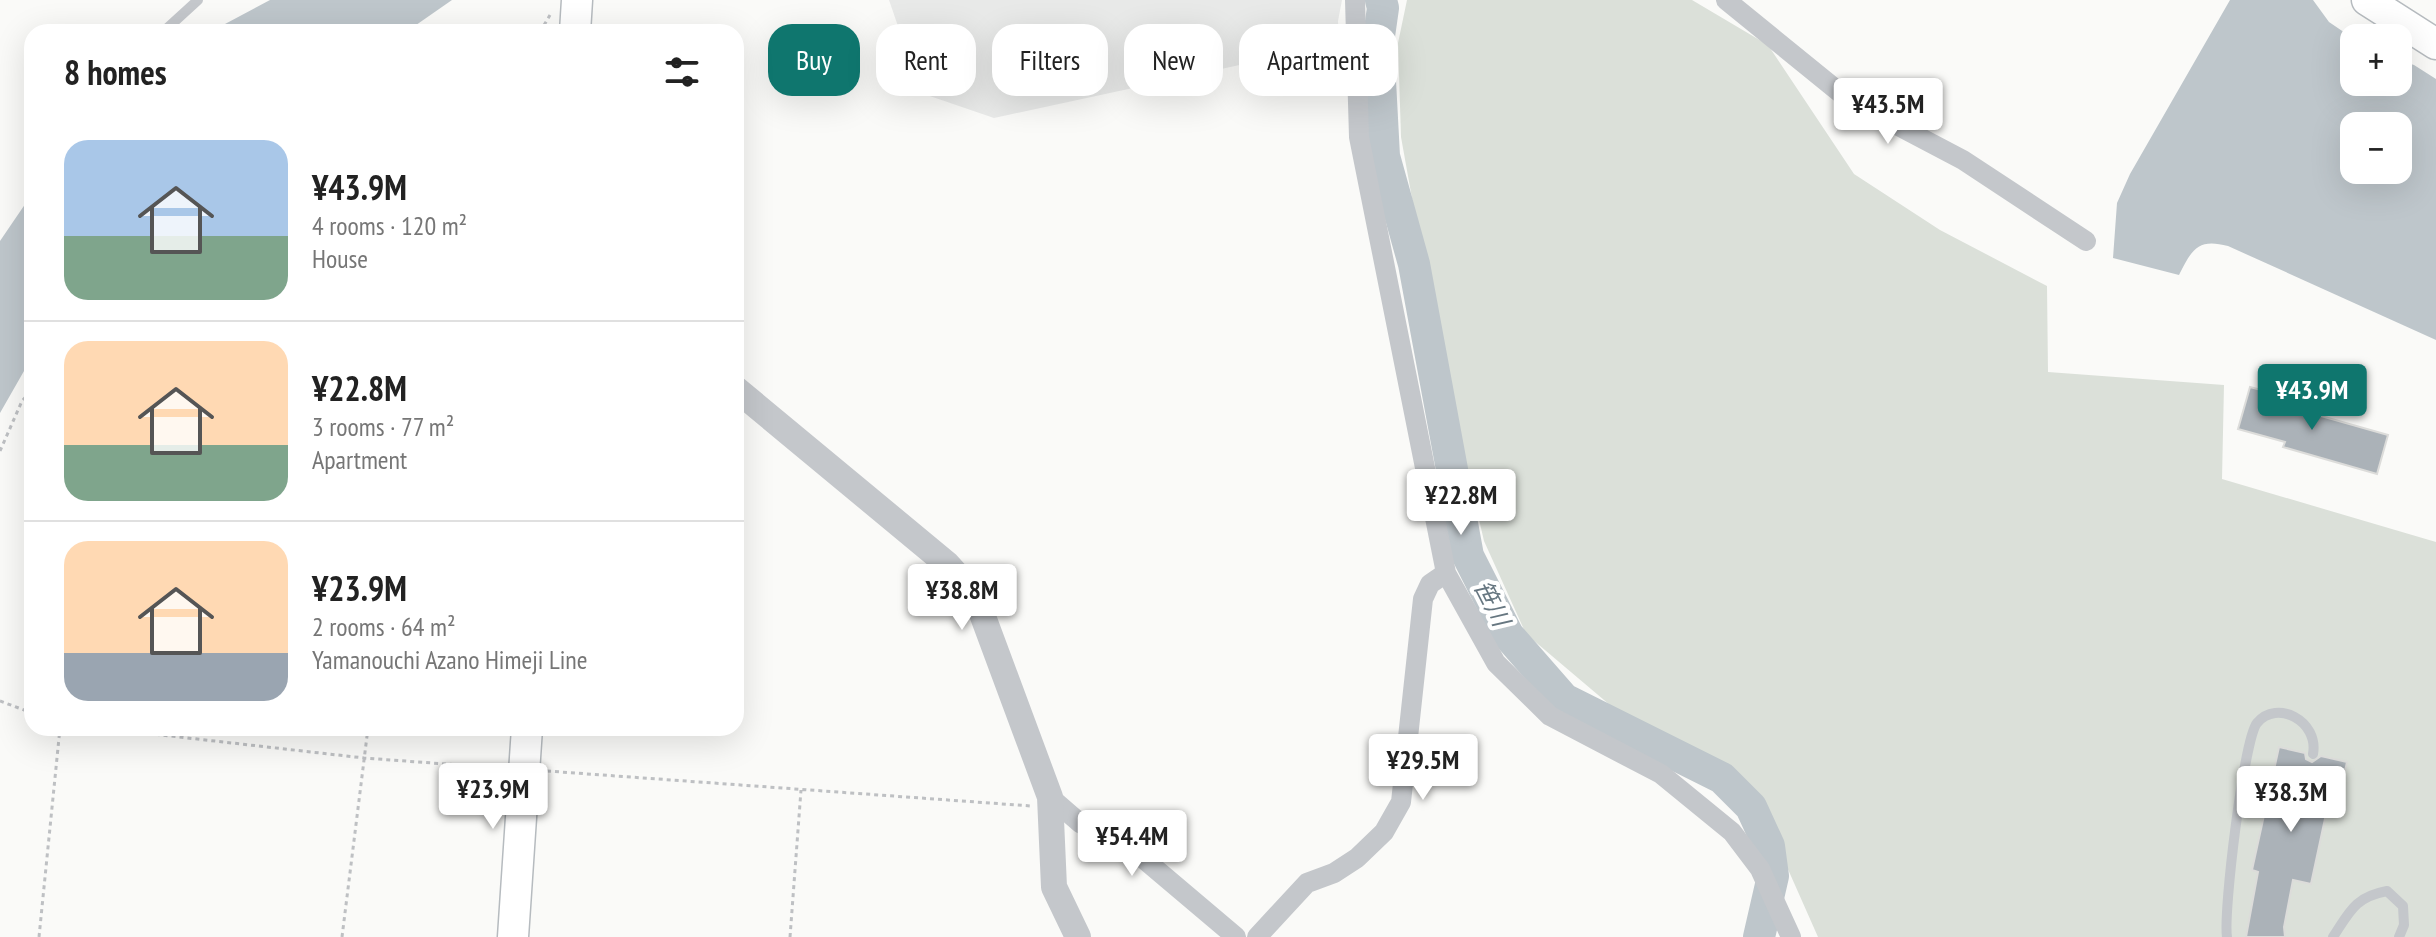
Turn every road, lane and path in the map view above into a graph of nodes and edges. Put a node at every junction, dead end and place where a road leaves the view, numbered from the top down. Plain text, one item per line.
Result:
1 (198, 0) edge
2 (1726, 0) edge
3 (2367, 0) edge
4 (1354, 1) edge
5 (565, 5) edge
6 (172, 24) edge
7 (547, 24) edge
8 (572, 24) edge
9 (2436, 44) edge
10 (2086, 241) dead end
11 (744, 396) edge
12 (24, 399) edge
13 (0, 451) edge
14 (1446, 573) junction
15 (0, 701) edge
16 (24, 710) edge
17 (59, 736) edge
18 (170, 736) edge
19 (367, 736) edge
20 (526, 736) edge
21 (2313, 754) dead end
22 (364, 758) junction
23 (524, 769) junction
24 (801, 790) junction
25 (1050, 802) junction
26 (1790, 936) edge
27 (39, 937) edge
28 (342, 937) edge
29 (513, 937) edge
30 (790, 937) edge
31 (1078, 937) edge
32 (1236, 937) edge
33 (1257, 937) edge
34 (2227, 937) edge
35 (2333, 937) edge
36 (2399, 937) edge

1 - 6 lane
2 - 10 street
3 - 9 main road
4 - 14 street
5 - 7 path
5 - 8 main road
11 - 25 street
12 - 13 path
14 - 26 street
14 - 33 street
15 - 16 path
17 - 27 path
18 - 22 path
19 - 22 path
20 - 23 main road
21 - 34 lane
22 - 23 path
22 - 28 path
23 - 24 path
23 - 29 main road
24 - 25 path
24 - 30 path
25 - 31 street
25 - 32 street
35 - 36 lane

